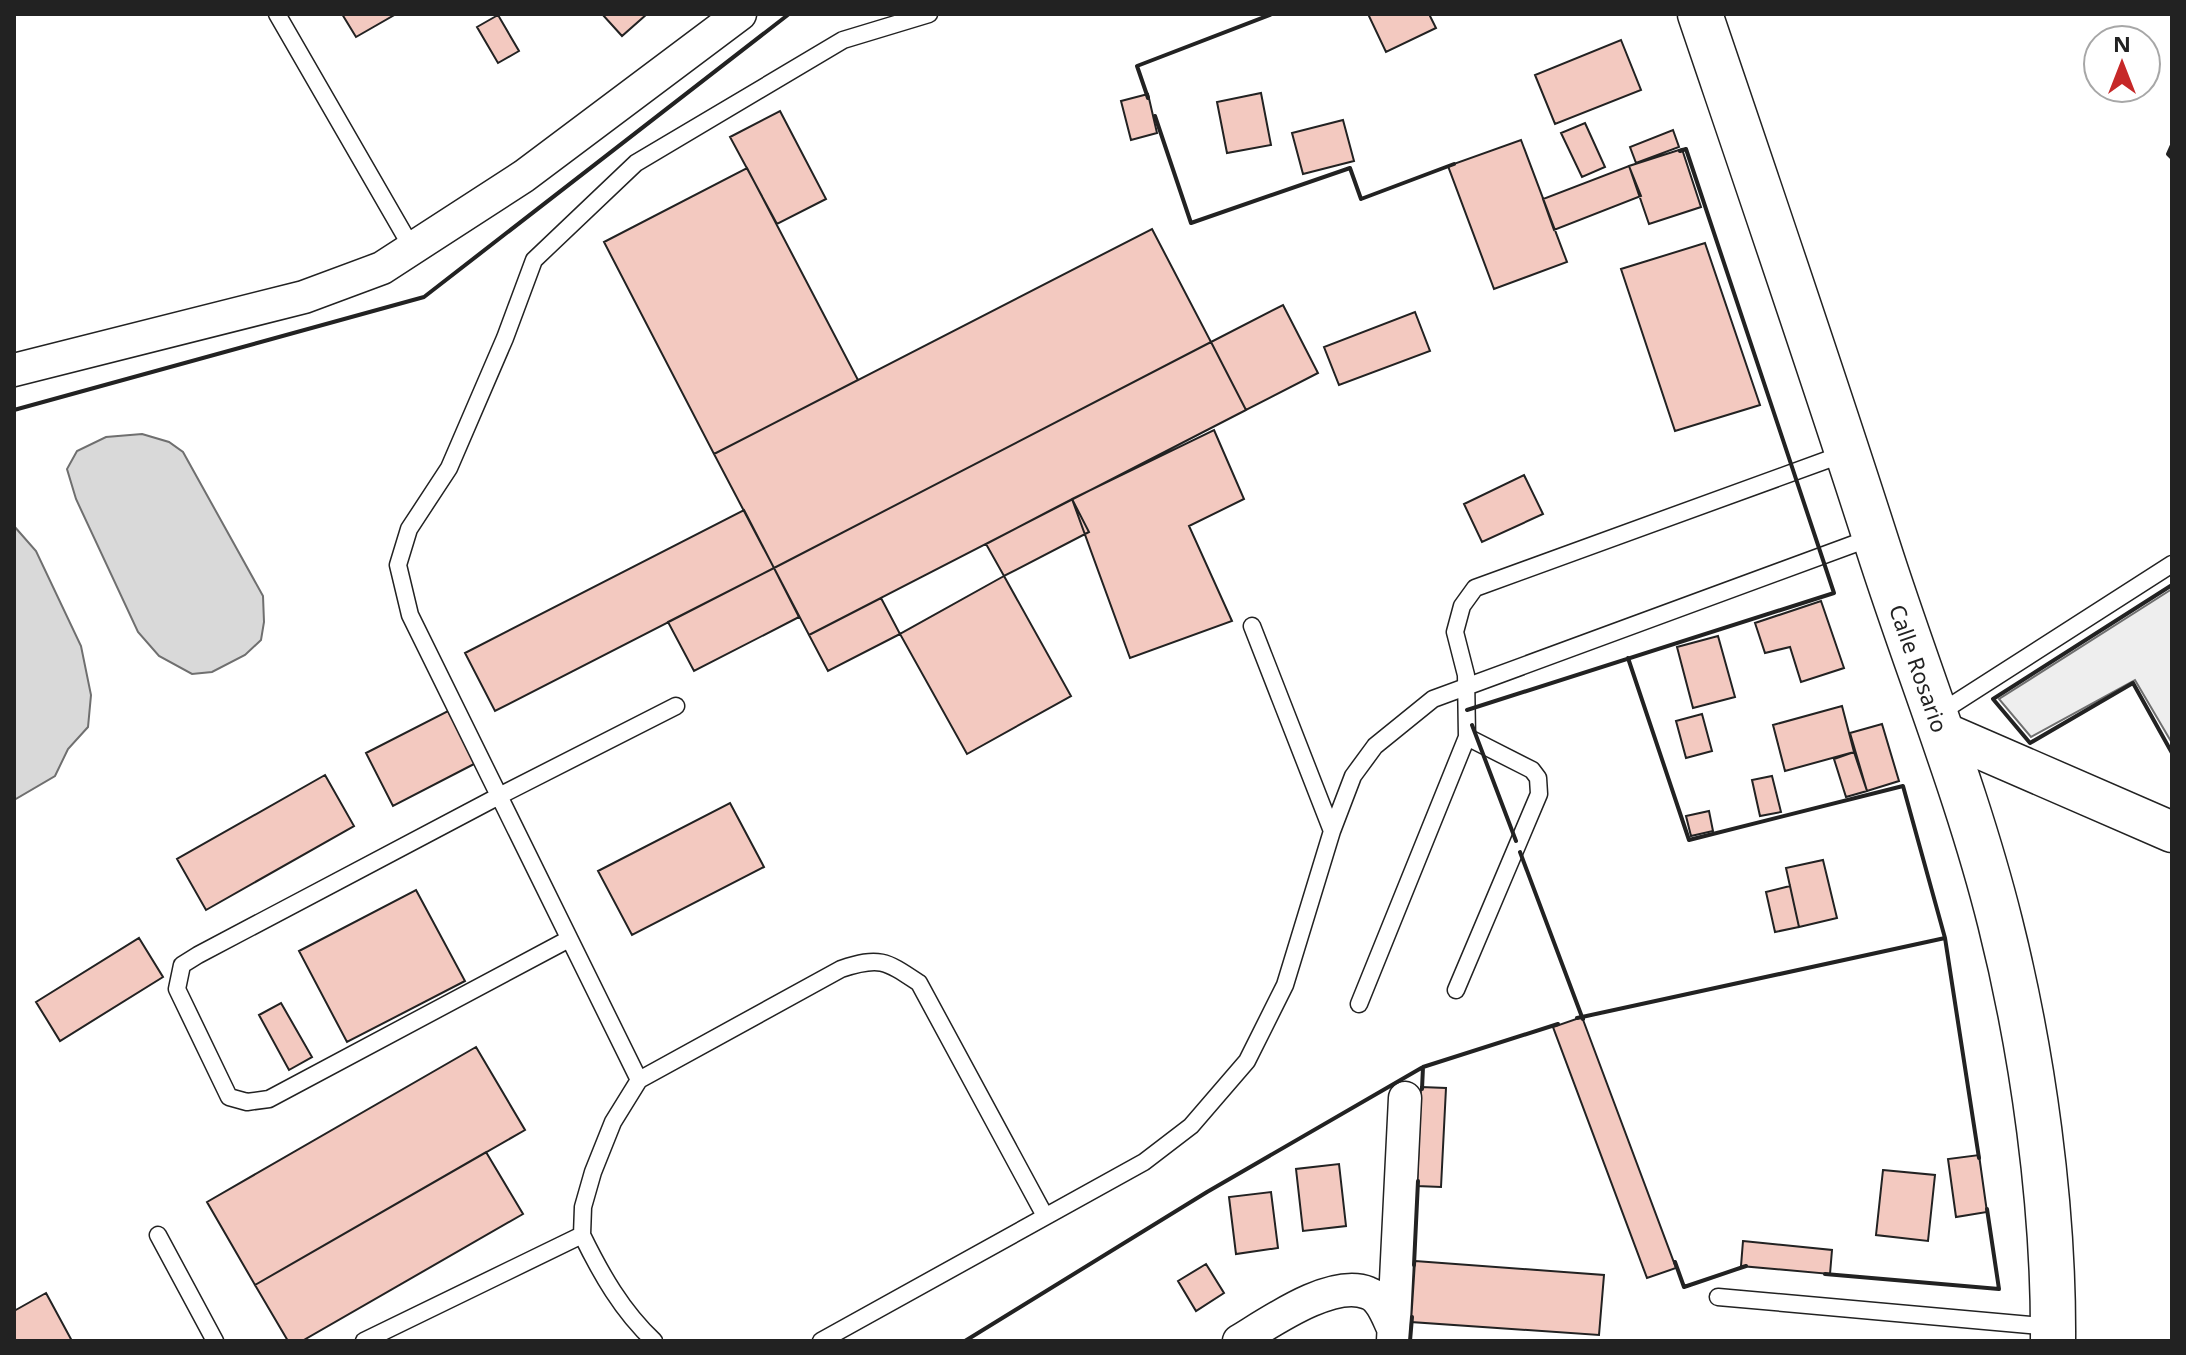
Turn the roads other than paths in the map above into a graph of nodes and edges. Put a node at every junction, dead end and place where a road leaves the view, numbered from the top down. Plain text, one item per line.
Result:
1 (277, 14) edge
2 (740, 14) edge
3 (929, 14) edge
4 (1700, 14) edge
5 (412, 248) junction
6 (14, 370) edge
7 (1846, 453) junction
8 (1875, 536) junction
9 (2172, 564) edge
10 (1252, 626) dead end
11 (1467, 689) junction
12 (676, 706) dead end
13 (1939, 724) junction
14 (1467, 737) junction
15 (499, 796) junction
16 (1332, 831) junction
17 (2172, 832) edge
18 (569, 939) junction
19 (1456, 990) dead end
20 (1359, 1004) dead end
21 (639, 1080) junction
22 (1405, 1098) dead end
23 (1045, 1216) junction
24 (158, 1235) dead end
25 (582, 1235) junction
26 (1718, 1297) dead end
27 (2053, 1334) edge
28 (1393, 1335) edge
29 (215, 1341) edge
30 (364, 1341) edge
31 (654, 1341) edge
32 (821, 1341) edge
33 (1239, 1341) edge

1 - 5 lane
2 - 5 street
3 - 15 lane
4 - 7 main road, Calle Rosario
5 - 6 street
7 - 8 main road, Calle Rosario
7 - 11 lane
8 - 11 lane
8 - 13 main road, Calle Rosario
9 - 13 lane
10 - 16 lane
11 - 14 lane
11 - 16 lane
12 - 15 lane
13 - 17 street
13 - 27 main road, Calle Rosario
14 - 19 lane
14 - 20 lane
15 - 18 lane
15 - 18 lane
16 - 23 lane
18 - 21 lane
21 - 23 lane
21 - 25 lane
22 - 28 street
23 - 32 lane
24 - 29 lane
25 - 30 lane
25 - 31 lane
26 - 27 lane
28 - 33 street

